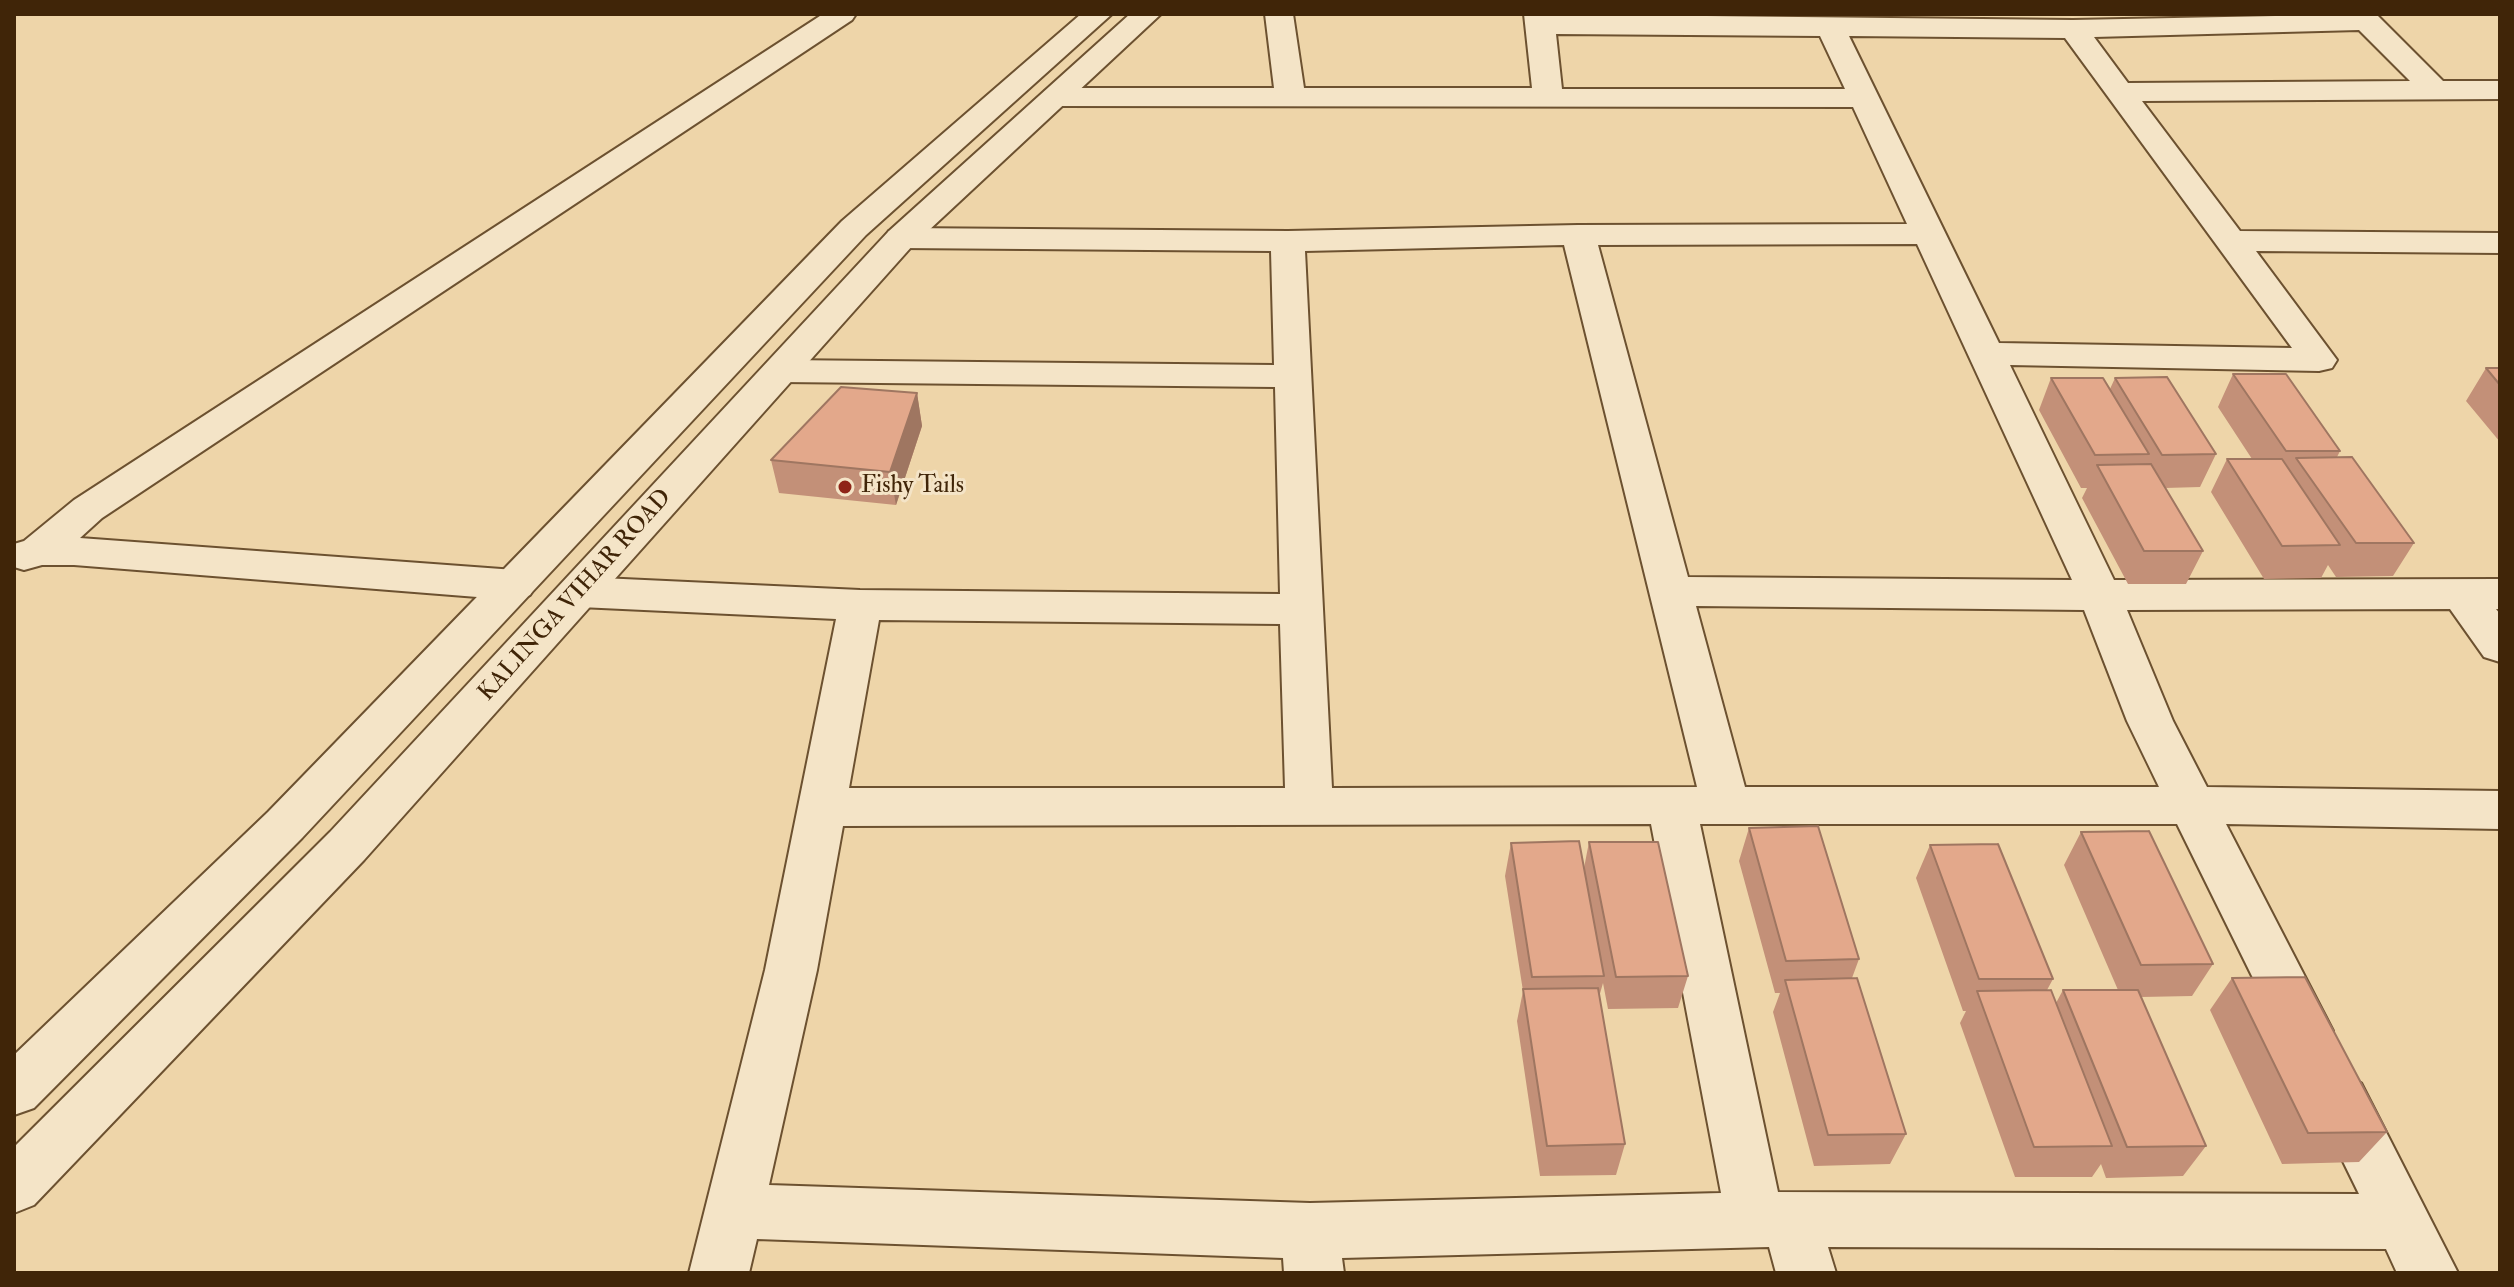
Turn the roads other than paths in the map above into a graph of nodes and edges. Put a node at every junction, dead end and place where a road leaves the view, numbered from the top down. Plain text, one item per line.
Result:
1 (842, 14) edge
2 (1098, 14) edge
3 (1147, 14) edge
4 (1279, 14) edge
5 (2363, 17) edge
6 (1539, 19) edge
7 (1830, 27) junction
8 (2073, 29) junction
9 (2500, 90) edge
10 (2436, 91) junction
11 (2120, 92) junction
12 (1056, 97) junction
13 (1290, 97) junction
14 (1548, 97) junction
15 (1864, 98) junction
16 (854, 228) junction
17 (1929, 234) junction
18 (1578, 235) junction
19 (901, 238) junction
20 (1288, 241) junction
21 (2231, 241) junction
22 (2500, 243) edge
23 (1985, 354) junction
24 (781, 371) junction
25 (1293, 376) junction
26 (27, 555) edge
27 (515, 585) junction
28 (1670, 591) junction
29 (580, 592) junction
30 (2481, 594) edge
31 (2100, 595) junction
32 (860, 605) junction
33 (1302, 609) junction
34 (2500, 646) edge
35 (2192, 805) junction
36 (1309, 806) junction
37 (1672, 806) junction
38 (1726, 806) junction
39 (822, 807) junction
40 (2500, 810) edge
41 (14, 1091) edge
42 (14, 1186) edge
43 (734, 1211) junction
44 (1772, 1219) junction
45 (2402, 1222) junction
46 (1312, 1252) edge
47 (719, 1273) edge
48 (1806, 1273) edge
49 (2428, 1273) edge

1 - 26 street
2 - 16 street, KALINGA VIHAR ROAD
3 - 12 street, KALINGA VIHAR ROAD
4 - 13 street
5 - 8 street
5 - 10 street
6 - 7 street
6 - 14 street
7 - 8 street
7 - 15 street
8 - 11 street
9 - 10 street
10 - 11 street
11 - 21 street
12 - 13 street
12 - 19 street, KALINGA VIHAR ROAD
13 - 14 street
14 - 15 street
15 - 17 street
16 - 19 street
16 - 27 street, KALINGA VIHAR ROAD
17 - 18 street
17 - 23 street
18 - 20 street
18 - 28 street
19 - 20 street
19 - 24 street, KALINGA VIHAR ROAD
20 - 25 street
21 - 22 street
21 - 23 street
23 - 31 street
24 - 25 street
24 - 29 street, KALINGA VIHAR ROAD
25 - 33 street
26 - 27 street
27 - 41 street, KALINGA VIHAR ROAD
28 - 31 street
28 - 38 street
29 - 32 street
29 - 42 street, KALINGA VIHAR ROAD
30 - 31 street
30 - 34 street
31 - 35 street
32 - 33 street
32 - 39 street
33 - 36 street
35 - 38 street
35 - 40 street
35 - 45 street
36 - 37 street
36 - 39 street
37 - 38 street
37 - 44 street
39 - 43 street
43 - 46 street
43 - 47 street
44 - 45 street
44 - 46 street
44 - 48 street
45 - 49 street

